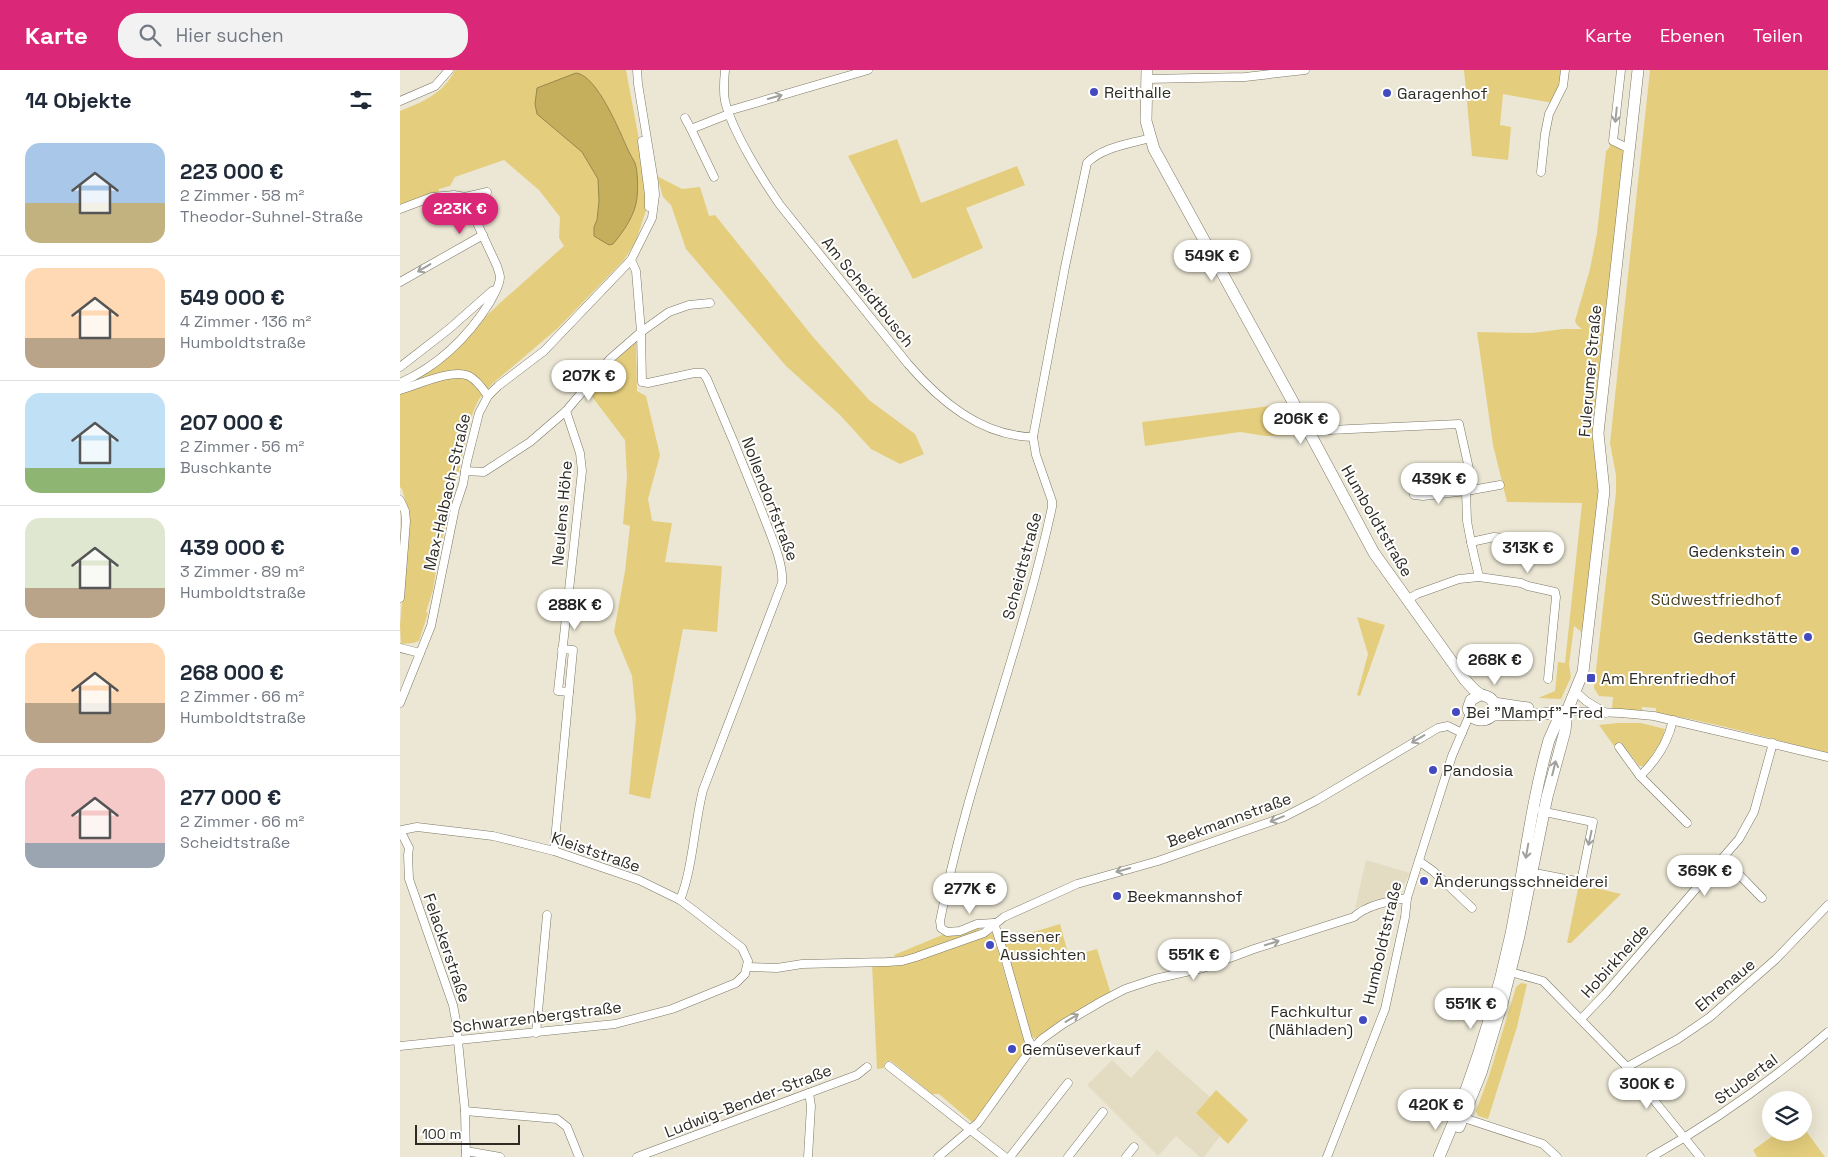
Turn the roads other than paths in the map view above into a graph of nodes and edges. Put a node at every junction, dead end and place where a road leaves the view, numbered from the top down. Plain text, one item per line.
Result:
1 (449, 70) edge
2 (633, 70) edge
3 (637, 70) edge
4 (724, 70) edge
5 (868, 70) edge
6 (1305, 70) edge
7 (1565, 70) edge
8 (1621, 70) edge
9 (1638, 70) edge
10 (1147, 74) edge
11 (400, 101) edge
12 (728, 113) junction
13 (685, 118) dead end
14 (691, 129) junction
15 (1150, 138) junction
16 (1630, 150) junction
17 (1541, 172) dead end
18 (714, 177) dead end
19 (487, 192) dead end
20 (465, 197) junction
21 (400, 210) edge
22 (646, 228) junction
23 (483, 235) junction
24 (631, 260) junction
25 (400, 282) edge
26 (497, 289) junction
27 (710, 303) dead end
28 (641, 332) junction
29 (400, 367) edge
30 (400, 383) edge
31 (400, 390) edge
32 (488, 396) junction
33 (566, 411) junction
34 (1308, 430) junction
35 (1033, 437) junction
36 (465, 471) junction
37 (1500, 485) dead end
38 (1469, 490) junction
39 (1414, 495) dead end
40 (400, 500) edge
41 (1530, 540) dead end
42 (1471, 542) junction
43 (1479, 577) junction
44 (400, 598) edge
45 (1407, 600) junction
46 (400, 648) edge
47 (420, 653) junction
48 (1548, 679) dead end
49 (1576, 692) junction
50 (1476, 697) junction
51 (400, 703) edge
52 (1493, 709) junction
53 (1568, 711) junction
54 (1532, 714) junction
55 (1608, 714) junction
56 (1473, 717) junction
57 (1673, 720) junction
58 (1552, 730) junction
59 (1462, 733) junction
60 (1773, 743) junction
61 (1618, 747) dead end
62 (1828, 757) edge
63 (1640, 776) junction
64 (1535, 803) junction
65 (1545, 812) junction
66 (1687, 822) dead end
67 (401, 834) edge
68 (400, 848) edge
69 (554, 851) junction
70 (408, 855) junction
71 (1723, 858) junction
72 (1420, 860) junction
73 (1527, 875) junction
74 (1407, 898) junction
75 (1762, 898) dead end
76 (680, 900) junction
77 (1828, 905) edge
78 (1472, 908) dead end
79 (547, 915) dead end
80 (994, 924) junction
81 (748, 967) junction
82 (1506, 971) junction
83 (1581, 1019) junction
84 (1828, 1032) edge
85 (536, 1033) junction
86 (458, 1040) junction
87 (400, 1046) edge
88 (1033, 1048) junction
89 (867, 1066) dead end
90 (889, 1066) dead end
91 (1627, 1067) junction
92 (1068, 1083) dead end
93 (809, 1093) junction
94 (465, 1110) junction
95 (1103, 1112) dead end
96 (1460, 1116) junction
97 (972, 1130) junction
98 (1685, 1138) junction
99 (1134, 1147) dead end
100 (466, 1154) edge
101 (500, 1157) edge
102 (579, 1157) edge
103 (637, 1157) edge
104 (808, 1157) edge
105 (938, 1157) edge
106 (1005, 1157) edge
107 (1010, 1157) edge
108 (1068, 1157) edge
109 (1126, 1157) edge
110 (1327, 1157) edge
111 (1439, 1157) edge
112 (1447, 1157) edge
113 (1556, 1157) edge
114 (1651, 1157) edge
115 (1700, 1157) edge

1 - 11 street
2 - 22 street, Max-Halbach-Straße
3 - 22 street, Max-Halbach-Straße
4 - 12 street, Am Scheidtbusch
12 -> 5 street
6 - 10 street
7 - 17 street
8 -> 16 street
9 - 16 main road, Fulerumer Straße
10 - 15 main road, Humboldtstraße
12 - 14 street
12 - 35 street, Am Scheidtbusch
13 - 14 street
14 - 18 street
15 - 34 main road, Humboldtstraße
15 - 35 street, Scheidtstraße
16 - 49 main road, Fulerumer Straße
19 - 20 street
20 - 21 street
20 - 23 street
22 - 24 street, Max-Halbach-Straße
23 -> 25 street
23 - 26 street
24 - 28 street, Nollendorfstraße
24 - 32 street, Max-Halbach-Straße
26 - 29 street
26 - 30 street
27 - 28 street
28 - 33 street
28 - 76 street, Nollendorfstraße
31 - 32 street
32 - 36 street, Max-Halbach-Straße
33 - 36 street
33 - 69 street, Neulens Höhe
34 - 38 street
34 - 45 main road, Humboldtstraße
35 - 80 street, Scheidtstraße
36 - 47 street, Max-Halbach-Straße
37 - 38 street
38 - 39 street
38 - 42 street
40 - 44 street
41 - 42 street
42 - 43 street
43 - 45 street, Humboldtstraße
43 - 48 street, Humboldtstraße
45 - 50 main road, Humboldtstraße
46 - 47 street
47 - 51 street, Max-Halbach-Straße
49 - 53 main road, Fulerumer Straße
49 - 55 street
50 - 52 main road
50 - 56 main road, Humboldtstraße
52 - 53 main road
52 - 54 main road
52 - 56 main road
53 - 54 main road
53 - 55 street
53 - 58 main road, Fulerumer Straße
65 -> 53 main road, Fulerumer Straße
54 - 58 main road
55 - 57 street
56 - 59 street, Humboldtstraße
57 - 60 street
57 - 63 street
58 - 64 main road, Fulerumer Straße
59 - 72 street, Humboldtstraße
59 -> 80 street, Beekmannstraße
60 - 62 street
60 - 71 street, Hobirkheide
61 - 63 street
63 - 66 street
64 - 65 street
64 -> 73 main road, Fulerumer Straße
65 - 73 main road, Fulerumer Straße
65 -> 73 street
67 - 69 street, Kleiststraße
67 - 70 street, Felackerstraße
68 - 70 street
69 - 76 street, Kleiststraße
70 - 86 street, Felackerstraße
71 - 75 street
71 - 83 street, Hobirkheide
72 - 74 street, Humboldtstraße
72 - 78 street
73 - 82 main road, Fulerumer Straße
88 -> 74 street
74 - 110 street, Humboldtstraße
76 - 81 street, Kleiststraße
77 - 91 street, Ehrenaue
79 - 85 street
80 - 81 street, Beekmannstraße
80 - 88 street
81 - 85 street, Schwarzenbergstraße
82 - 83 street
82 - 96 main road, Fulerumer Straße
83 - 91 street
84 - 98 street, Stubertal
85 - 86 street, Schwarzenbergstraße
86 - 87 street, Schwarzenbergstraße
86 - 94 street, Felackerstraße
88 - 97 street
89 - 93 street, Ludwig-Bender-Straße
90 - 97 street
91 - 98 street
92 - 107 street
93 - 103 street, Ludwig-Bender-Straße
93 - 104 street
94 - 100 street, Felackerstraße
94 - 102 street
95 - 108 street
96 - 111 main road, Fulerumer Straße
96 - 112 main road, Fulerumer Straße
96 - 113 street
97 - 105 street
97 - 106 street
98 - 114 street, Stubertal
98 - 115 street
99 - 109 street
100 - 101 street

